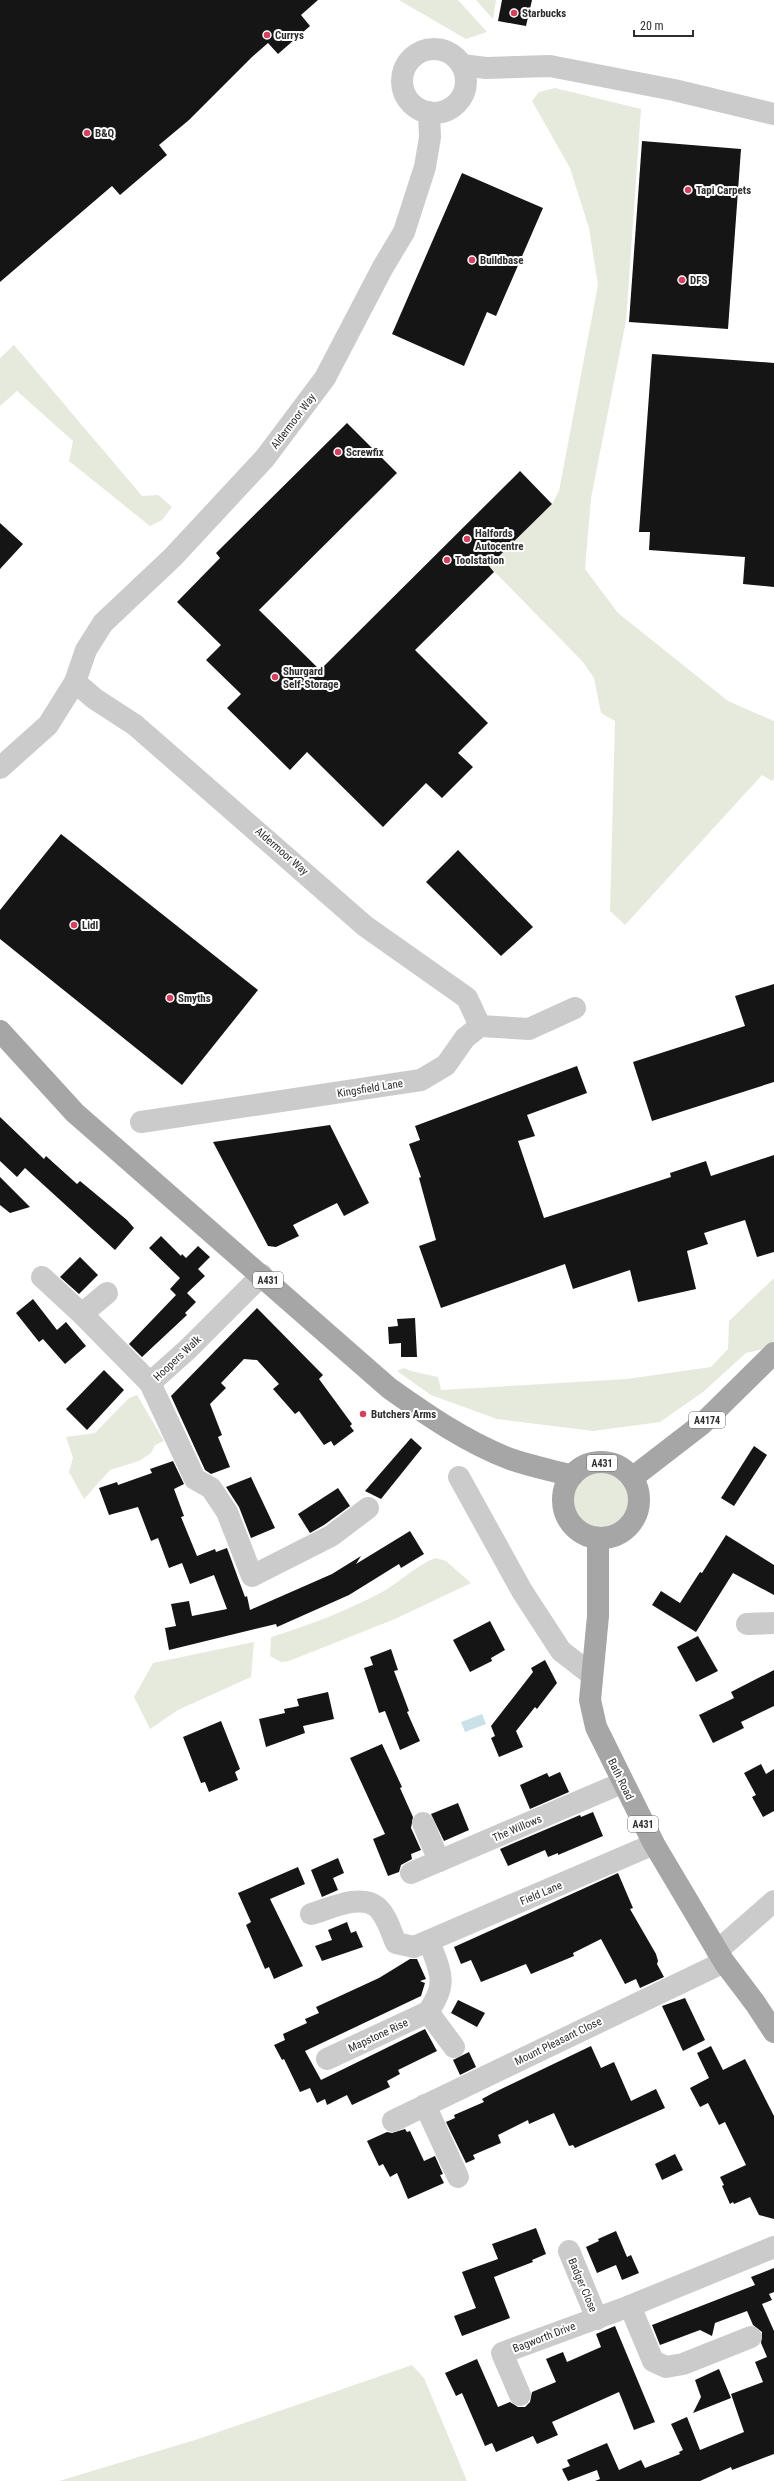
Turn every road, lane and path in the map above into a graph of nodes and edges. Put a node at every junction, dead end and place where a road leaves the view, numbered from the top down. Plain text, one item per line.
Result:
1 (462, 65) junction
2 (429, 112) junction
3 (774, 114) edge
4 (75, 682) junction
5 (0, 768) edge
6 (574, 1008) dead end
7 (480, 1026) junction
8 (0, 1031) edge
9 (141, 1122) dead end
10 (262, 1275) junction
11 (42, 1277) dead end
12 (106, 1293) dead end
13 (82, 1314) junction
14 (774, 1353) edge
15 (150, 1383) junction
16 (572, 1476) junction
17 (460, 1477) dead end
18 (632, 1478) junction
19 (368, 1508) dead end
20 (598, 1538) junction
21 (774, 1623) edge
22 (747, 1624) dead end
23 (592, 1675) junction
24 (622, 1783) junction
25 (423, 1823) dead end
26 (654, 1844) junction
27 (439, 1861) junction
28 (411, 1873) dead end
29 (774, 1901) edge
30 (311, 1914) dead end
31 (429, 1941) junction
32 (720, 1956) junction
33 (428, 2012) junction
34 (774, 2032) edge
35 (454, 2047) dead end
36 (327, 2059) dead end
37 (425, 2105) junction
38 (393, 2121) dead end
39 (458, 2177) dead end
40 (774, 2247) edge
41 (569, 2251) dead end
42 (630, 2306) junction
43 (597, 2318) junction
44 (751, 2337) dead end
45 (520, 2395) dead end

1 - 2 street
1 - 2 street
1 - 3 street
2 - 4 street, Aldermoor Way
4 - 5 street, Aldermoor Way
4 - 7 street, Aldermoor Way
6 - 7 street
7 - 9 street, Kingsfield Lane
8 - 10 main road, A431
10 - 15 street, Hoopers Walk
10 - 16 main road, A431
11 - 13 street, Hoopers Walk
12 - 13 street
13 - 15 street, Hoopers Walk
14 - 18 main road, A4174
15 - 19 street
16 - 18 main road, A431
16 - 20 main road, A431
17 - 23 street
18 - 20 main road, A431
20 - 23 main road, Bath Road / A431
21 - 22 street
23 - 24 main road, Bath Road / A431
24 - 26 main road, Bath Road / A431
24 - 27 street, The Willows
25 - 27 street
26 - 31 street, Field Lane
26 - 32 main road, Bath Road / A431
27 - 28 street, The Willows
29 - 32 street, Mount Pleasant Close
30 - 31 street, Field Lane
31 - 33 street
32 - 34 main road, Bath Road / A431
32 - 37 street, Mount Pleasant Close
33 - 35 street
33 - 36 street, Mapstone Rise
37 - 38 street, Mount Pleasant Close
37 - 39 street
40 - 42 street, Bagworth Drive
41 - 43 street, Badger Close
42 - 43 street, Bagworth Drive
42 - 44 street
43 - 45 street, Bagworth Drive

